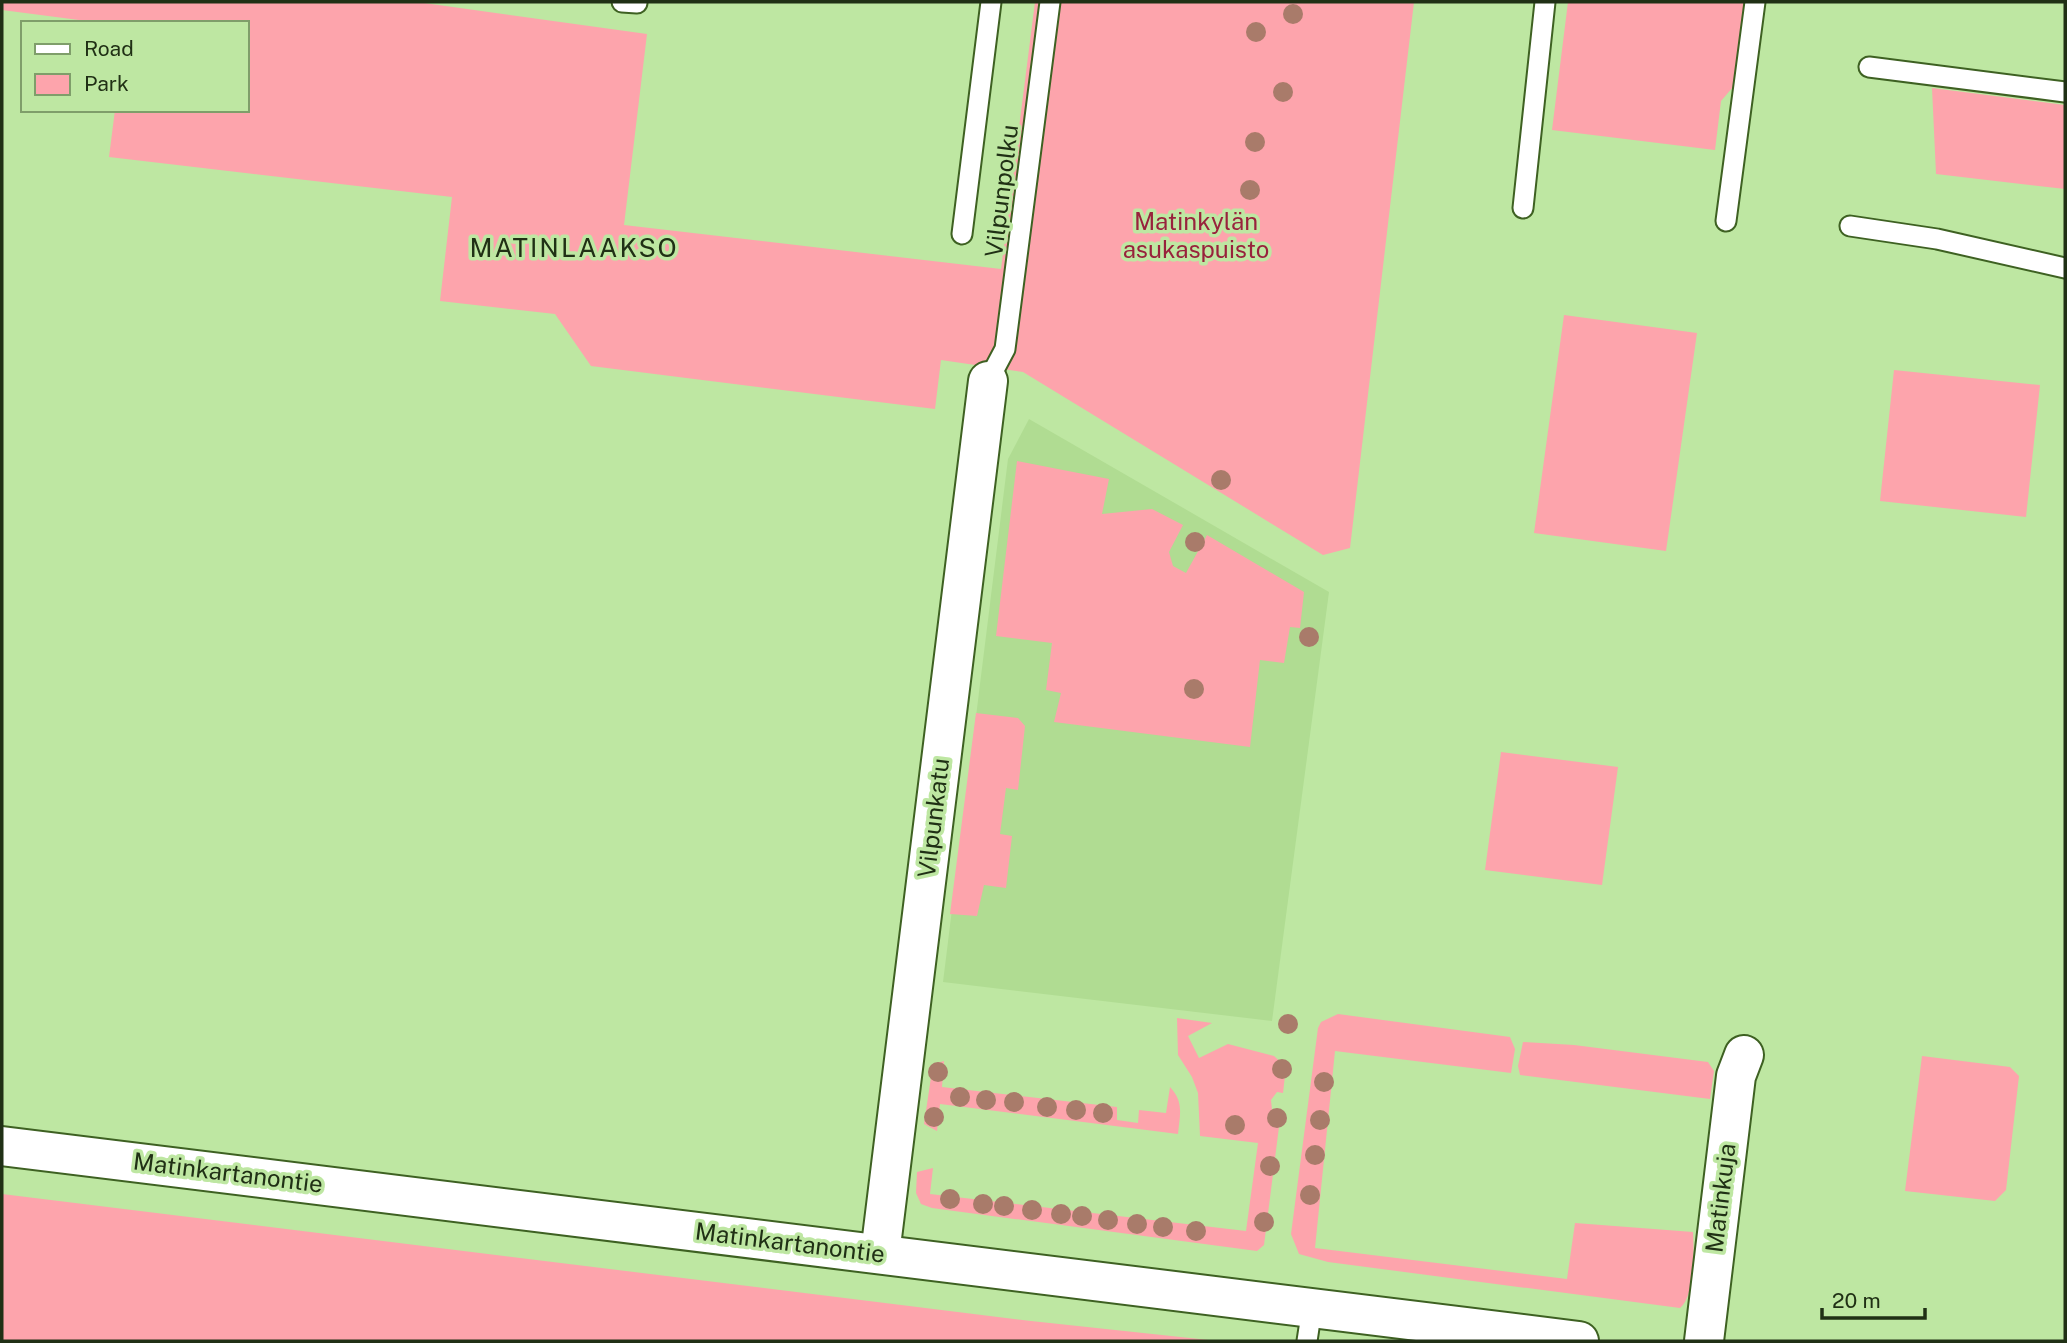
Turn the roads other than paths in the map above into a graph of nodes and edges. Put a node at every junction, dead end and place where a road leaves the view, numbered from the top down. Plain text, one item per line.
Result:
1 (991, 2) edge
2 (1050, 2) edge
3 (1545, 2) edge
4 (1755, 2) edge
5 (1869, 67) dead end
6 (2065, 92) edge
7 (1523, 208) dead end
8 (1726, 221) dead end
9 (1850, 226) dead end
10 (962, 234) dead end
11 (2065, 268) edge
12 (988, 381) joint
13 (1744, 1055) dead end
14 (2, 1146) edge
15 (880, 1254) junction
16 (1309, 1325) edge
17 (1579, 1341) edge
18 (1704, 1341) edge

1 - 10 lane
2 - 12 lane, Vilpunpolku
3 - 7 lane
4 - 8 lane
5 - 6 lane
9 - 11 lane
12 - 15 street, Vilpunkatu
13 - 18 street, Matinkuja
14 - 15 street, Matinkartanontie
15 - 16 street, Matinkartanontie
16 - 17 street, Matinkartanontie

